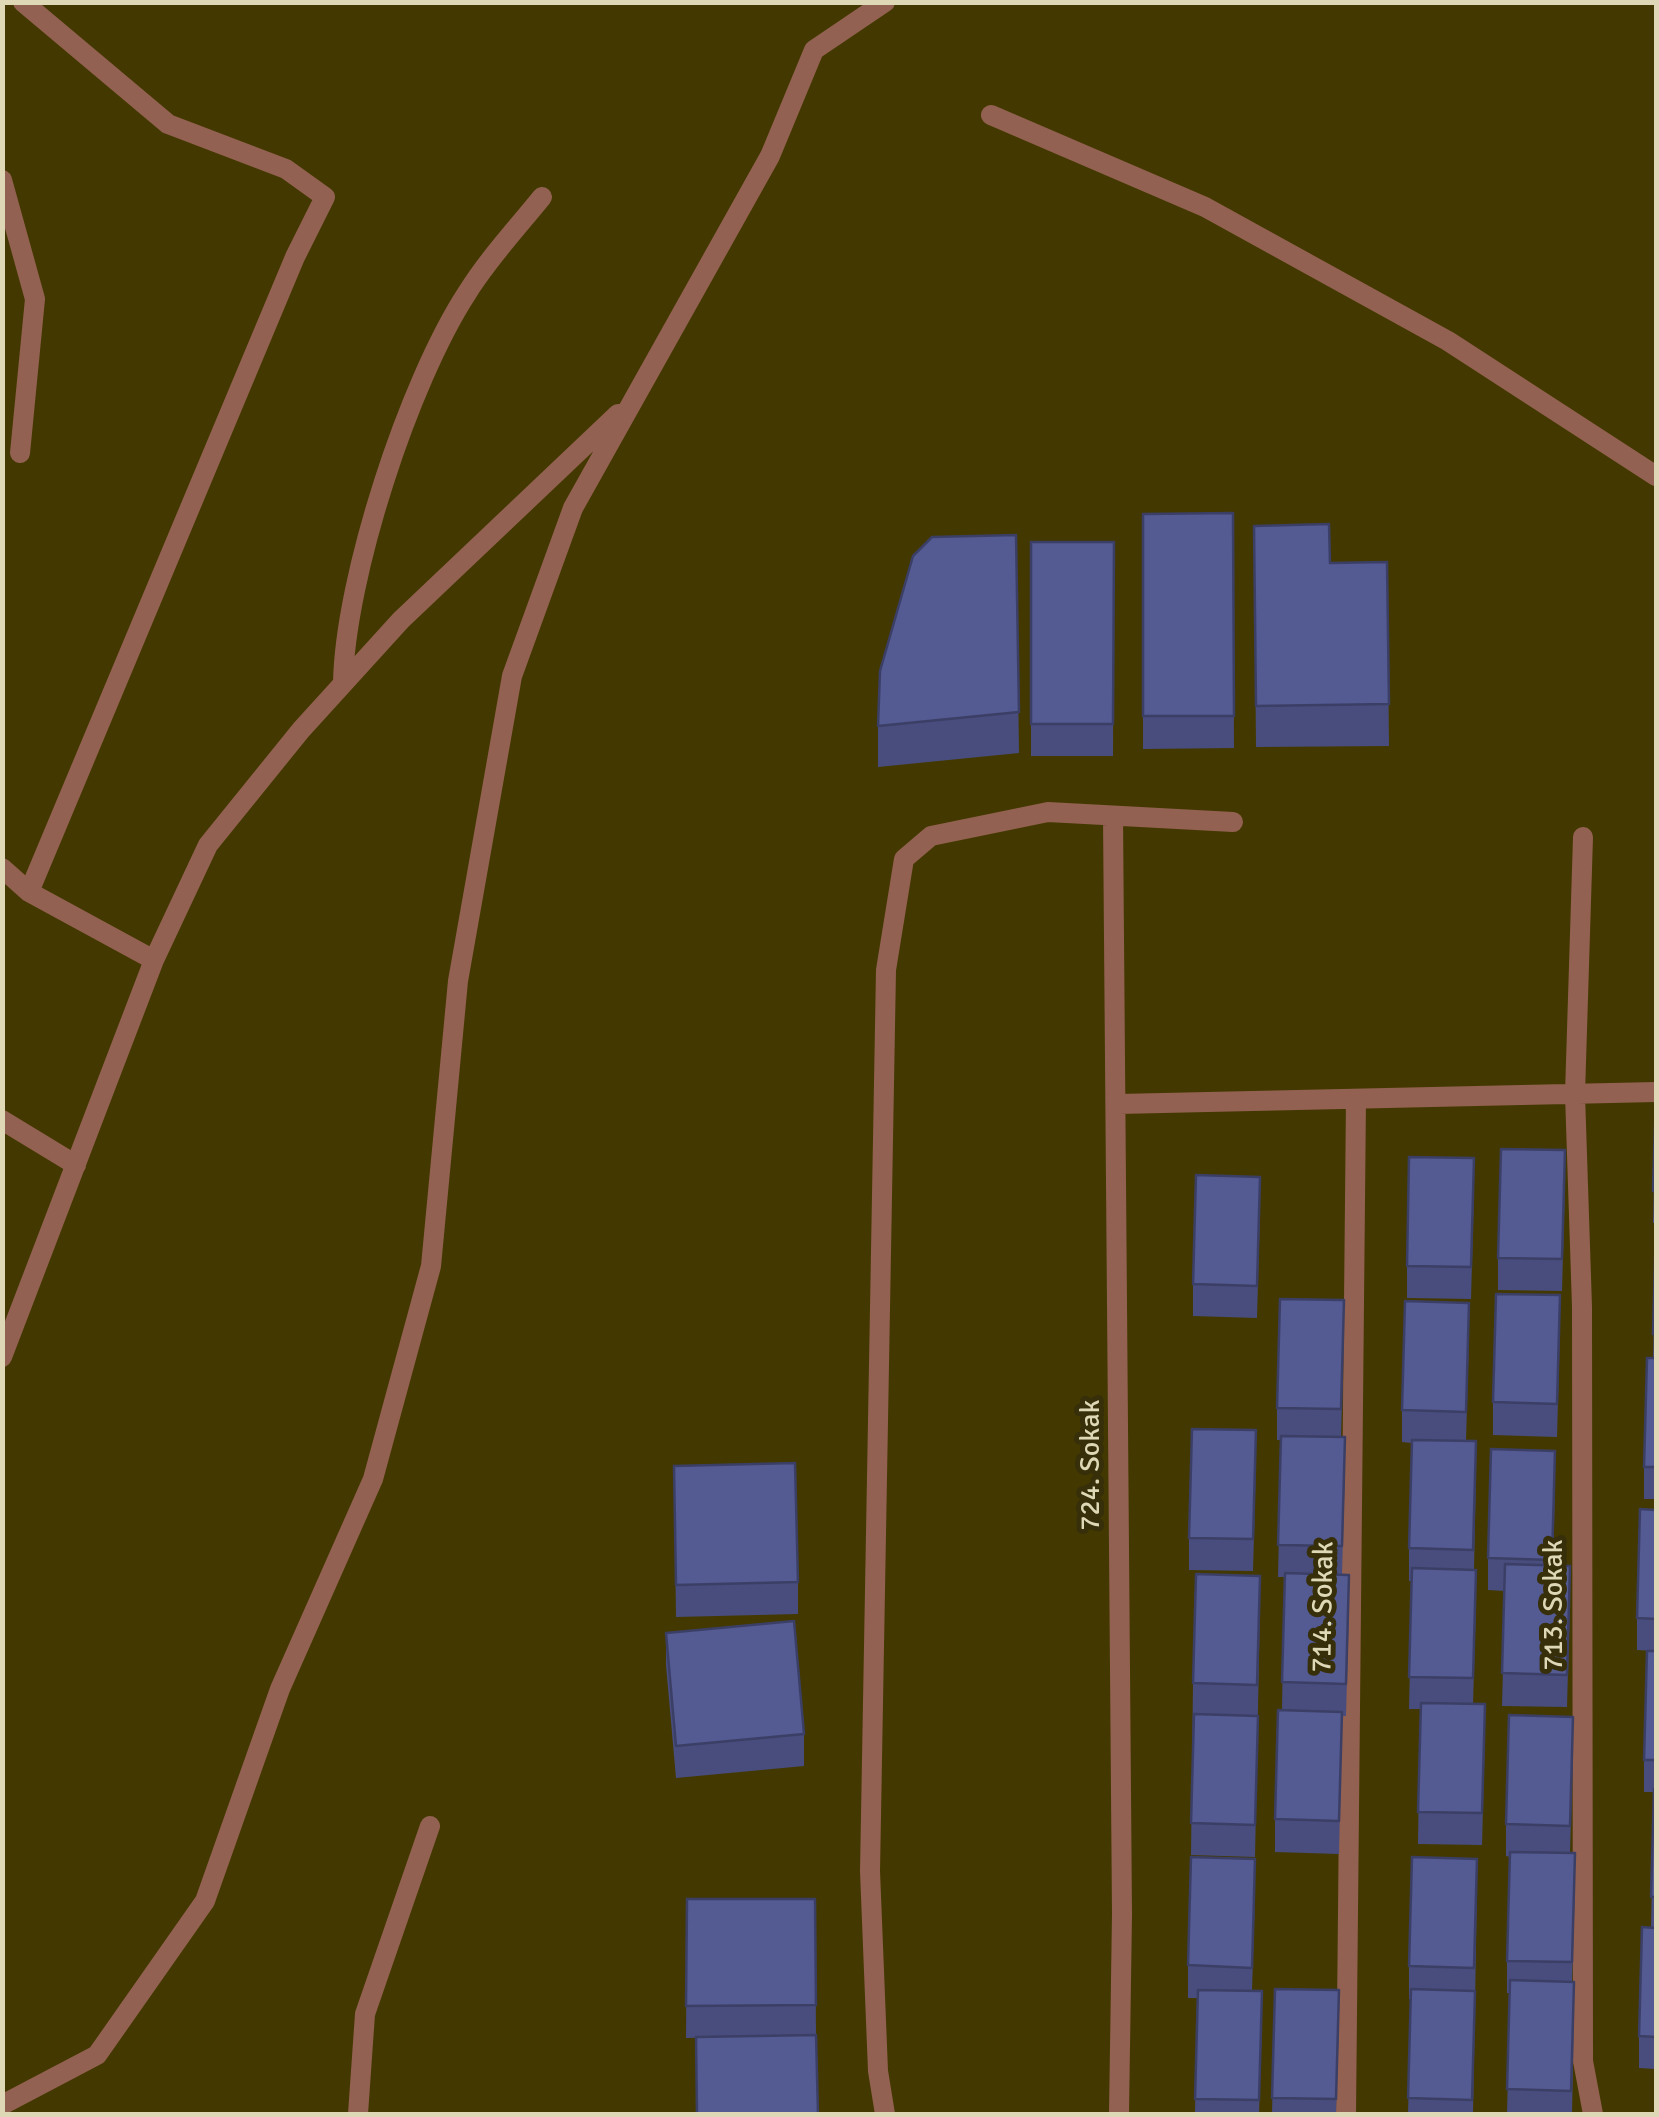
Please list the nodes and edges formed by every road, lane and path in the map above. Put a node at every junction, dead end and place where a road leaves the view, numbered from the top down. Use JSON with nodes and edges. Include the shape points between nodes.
{"nodes":[{"id":1,"x":24,"y":2,"type":"edge"},
{"id":2,"x":884,"y":2,"type":"edge"},
{"id":3,"x":991,"y":115,"type":"dead end"},
{"id":4,"x":2,"y":180,"type":"edge"},
{"id":5,"x":542,"y":197,"type":"dead end"},
{"id":6,"x":632,"y":400,"type":"junction"},
{"id":7,"x":20,"y":454,"type":"dead end"},
{"id":8,"x":1656,"y":476,"type":"edge"},
{"id":9,"x":344,"y":683,"type":"junction"},
{"id":10,"x":1113,"y":816,"type":"junction"},
{"id":11,"x":1233,"y":822,"type":"dead end"},
{"id":12,"x":1583,"y":837,"type":"dead end"},
{"id":13,"x":2,"y":868,"type":"edge"},
{"id":14,"x":29,"y":892,"type":"junction"},
{"id":15,"x":154,"y":960,"type":"junction"},
{"id":16,"x":1656,"y":1092,"type":"edge"},
{"id":17,"x":1576,"y":1094,"type":"junction"},
{"id":18,"x":1356,"y":1099,"type":"junction"},
{"id":19,"x":1118,"y":1104,"type":"junction"},
{"id":20,"x":2,"y":1120,"type":"edge"},
{"id":21,"x":76,"y":1164,"type":"junction"},
{"id":22,"x":2,"y":1358,"type":"edge"},
{"id":23,"x":430,"y":1826,"type":"dead end"},
{"id":24,"x":2,"y":2105,"type":"edge"},
{"id":25,"x":358,"y":2114,"type":"edge"},
{"id":26,"x":885,"y":2114,"type":"edge"},
{"id":27,"x":1119,"y":2114,"type":"edge"},
{"id":28,"x":1346,"y":2114,"type":"edge"},
{"id":29,"x":1593,"y":2114,"type":"edge"}],
"edges":[{"from":1,"to":14,"type":"street","via":[[168,124],[286,169],[325,197],[294,257]]},
{"from":2,"to":6,"type":"street","via":[[814,50],[770,156]]},
{"from":3,"to":8,"type":"street","via":[[1205,208],[1448,341]]},
{"from":4,"to":7,"type":"street","via":[[34,299]]},
{"from":5,"to":9,"type":"street","via":[[467,292],[423,372],[384,484],[344,641]]},
{"from":6,"to":9,"type":"street"},
{"from":6,"to":24,"type":"street","via":[[573,508],[512,676],[458,981],[431,1266],[372,1479],[280,1689],[205,1901],[97,2054]]},
{"from":9,"to":15,"type":"street","via":[[208,845]]},
{"from":10,"to":11,"type":"street"},
{"from":10,"to":19,"type":"street","name":"724. Sokak"},
{"from":10,"to":26,"type":"street","via":[[1048,812],[931,836],[904,859],[886,970],[870,1851]]},
{"from":12,"to":17,"type":"street","name":"713. Sokak"},
{"from":13,"to":14,"type":"street"},
{"from":14,"to":15,"type":"street"},
{"from":15,"to":21,"type":"street"},
{"from":16,"to":17,"type":"street"},
{"from":17,"to":18,"type":"street"},
{"from":17,"to":29,"type":"street","name":"713. Sokak","via":[[1584,2061]]},
{"from":18,"to":19,"type":"street"},
{"from":18,"to":28,"type":"street","name":"714. Sokak"},
{"from":19,"to":27,"type":"street","name":"724. Sokak"},
{"from":20,"to":21,"type":"street"},
{"from":21,"to":22,"type":"street"},
{"from":23,"to":25,"type":"street","via":[[365,2014]]}]}
